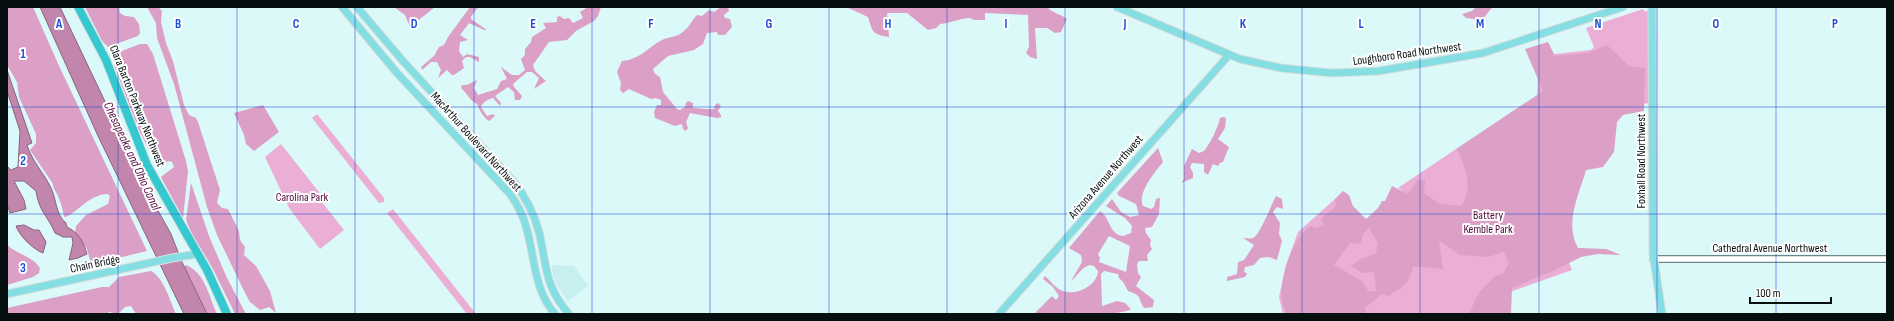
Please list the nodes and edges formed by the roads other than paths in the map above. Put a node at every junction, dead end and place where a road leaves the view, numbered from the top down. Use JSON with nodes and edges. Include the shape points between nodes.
{"nodes":[{"id":1,"x":78,"y":7,"type":"edge"},
{"id":2,"x":342,"y":7,"type":"edge"},
{"id":3,"x":357,"y":7,"type":"edge"},
{"id":4,"x":1117,"y":7,"type":"edge"},
{"id":5,"x":1623,"y":7,"type":"edge"},
{"id":6,"x":1652,"y":7,"type":"edge"},
{"id":7,"x":1229,"y":55,"type":"junction"},
{"id":8,"x":198,"y":254,"type":"junction"},
{"id":9,"x":1653,"y":259,"type":"junction"},
{"id":10,"x":1887,"y":259,"type":"edge"},
{"id":11,"x":7,"y":294,"type":"edge"},
{"id":12,"x":227,"y":314,"type":"edge"},
{"id":13,"x":555,"y":314,"type":"edge"},
{"id":14,"x":569,"y":314,"type":"edge"},
{"id":15,"x":999,"y":314,"type":"edge"},
{"id":16,"x":1662,"y":314,"type":"edge"}],
"edges":[{"from":1,"to":8,"type":"highway","name":"Clara Barton Parkway Northwest","via":[[106,60],[147,165]]},
{"from":2,"to":13,"type":"main road","name":"MacArthur Boulevard Northwest","via":[[397,73],[513,198],[526,226],[538,285]]},
{"from":3,"to":14,"type":"main road","name":"MacArthur Boulevard Northwest","via":[[519,188],[536,223],[550,286]]},
{"from":4,"to":7,"type":"main road","name":"Loughboro Road Northwest"},
{"from":5,"to":7,"type":"main road","name":"Loughboro Road Northwest","via":[[1495,50],[1379,71],[1308,72]]},
{"from":6,"to":9,"type":"main road","name":"Foxhall Road Northwest"},
{"from":7,"to":15,"type":"main road","name":"Arizona Avenue Northwest"},
{"from":8,"to":11,"type":"main road","name":"Chain Bridge"},
{"from":8,"to":12,"type":"highway","name":"Clara Barton Parkway Northwest"},
{"from":9,"to":10,"type":"street","name":"Cathedral Avenue Northwest"},
{"from":9,"to":16,"type":"main road","name":"Foxhall Road Northwest"}]}
